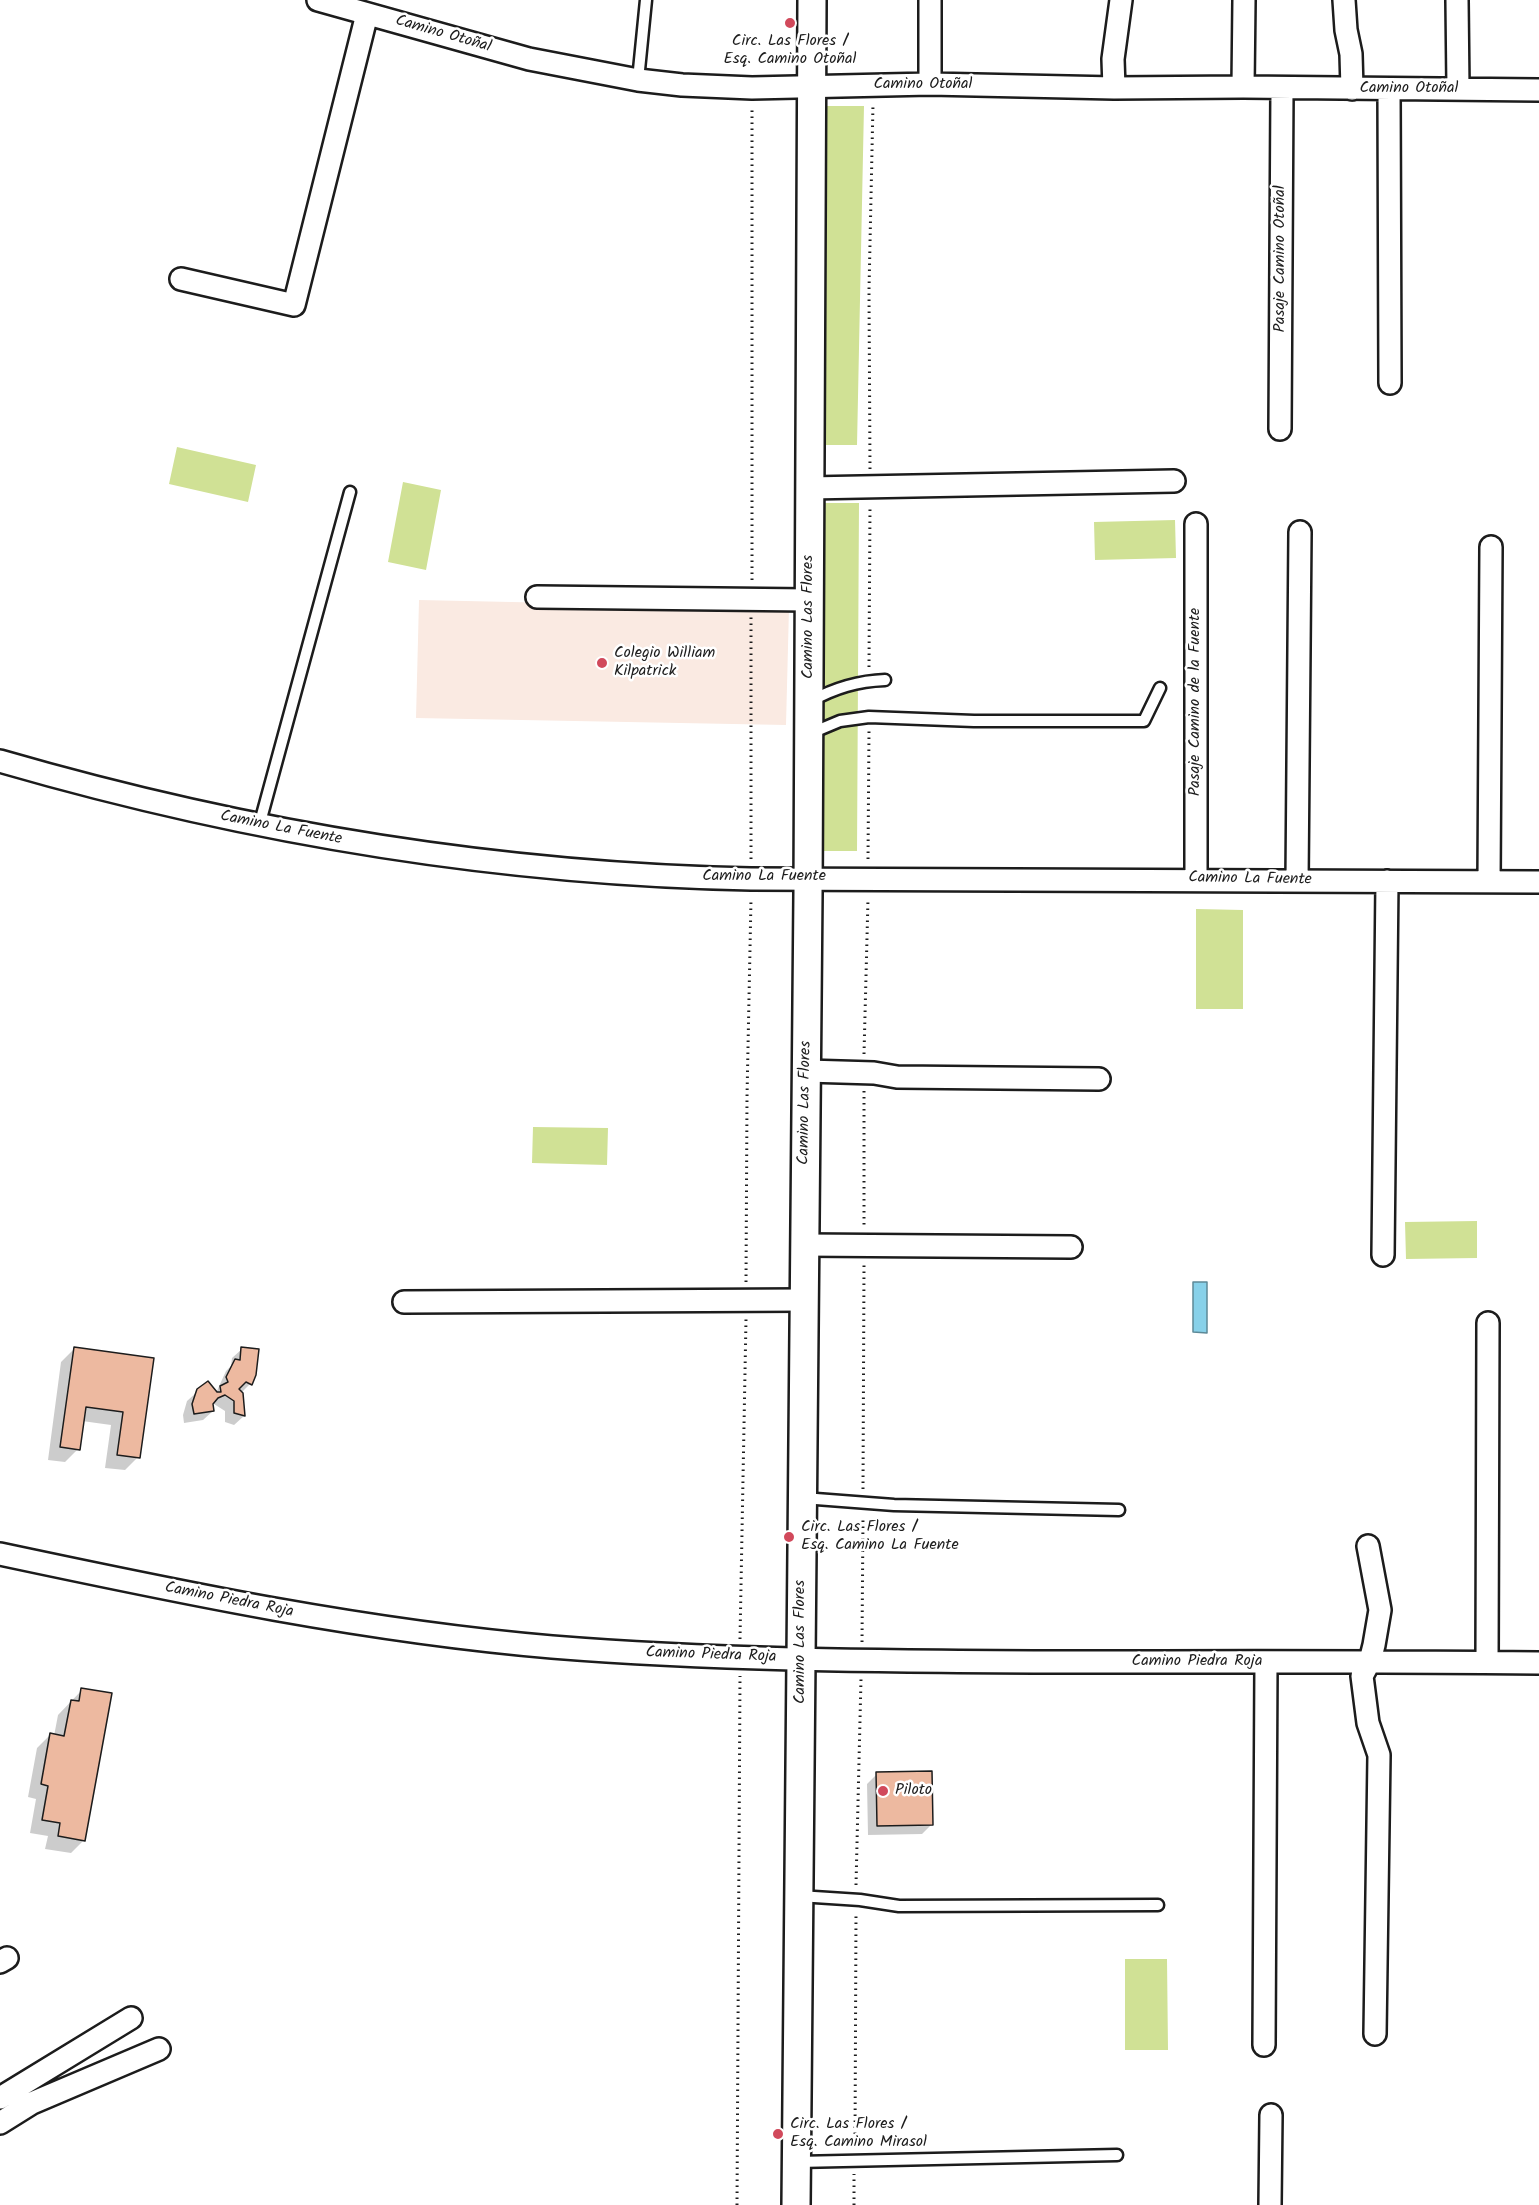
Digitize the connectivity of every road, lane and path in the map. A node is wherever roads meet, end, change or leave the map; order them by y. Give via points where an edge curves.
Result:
1 (318, 0) edge
2 (646, 0) edge
3 (812, 0) edge
4 (930, 0) edge
5 (1121, 0) edge
6 (1244, 0) edge
7 (1344, 0) edge
8 (1457, 0) edge
9 (367, 14) junction
10 (638, 80) junction
11 (930, 84) junction
12 (812, 85) junction
13 (1243, 87) junction
14 (752, 88) junction
15 (1114, 88) junction
16 (1458, 88) junction
17 (1282, 89) junction
18 (1352, 89) junction
19 (1389, 89) junction
20 (1539, 90) edge
21 (181, 279) dead end
22 (1390, 383) dead end
23 (1280, 429) dead end
24 (1174, 481) dead end
25 (809, 488) junction
26 (350, 492) dead end
27 (1196, 524) dead end
28 (1300, 532) dead end
29 (1491, 547) dead end
30 (537, 597) dead end
31 (752, 599) junction
32 (808, 600) junction
33 (885, 680) dead end
34 (1160, 688) dead end
35 (808, 702) junction
36 (808, 735) junction
37 (0, 761) edge
38 (259, 826) junction
39 (808, 878) junction
40 (868, 878) junction
41 (751, 879) junction
42 (1196, 880) junction
43 (1297, 881) junction
44 (1387, 881) junction
45 (1488, 882) junction
46 (1539, 882) edge
47 (807, 1071) junction
48 (864, 1073) junction
49 (1099, 1079) dead end
50 (804, 1245) junction
51 (864, 1246) junction
52 (1071, 1247) dead end
53 (1383, 1255) dead end
54 (746, 1300) junction
55 (804, 1300) junction
56 (404, 1302) dead end
57 (1488, 1323) dead end
58 (803, 1498) junction
59 (863, 1502) junction
60 (1119, 1510) dead end
61 (1368, 1546) dead end
62 (0, 1554) edge
63 (740, 1658) junction
64 (801, 1660) junction
65 (861, 1661) junction
66 (1370, 1661) junction
67 (1266, 1662) junction
68 (1487, 1662) junction
69 (1539, 1663) edge
70 (799, 1896) junction
71 (856, 1900) junction
72 (1158, 1905) dead end
73 (131, 2018) dead end
74 (1376, 2034) dead end
75 (1264, 2045) dead end
76 (159, 2049) dead end
77 (0, 2098) edge
78 (1271, 2115) dead end
79 (0, 2124) edge
80 (1118, 2155) dead end
81 (855, 2160) junction
82 (796, 2162) junction
83 (737, 2205) edge
84 (796, 2205) edge
85 (854, 2205) edge
86 (1270, 2205) edge

1 - 9 street, Camino Otoñal
2 - 10 lane
3 - 12 street, Camino Las Flores
4 - 11 street
5 - 15 street via 1113,59
6 - 13 street
7 - 18 street
8 - 16 street
9 - 10 street, Camino Otoñal via 529,59
9 - 21 street via 294,305
10 - 14 street, Camino Otoñal
11 - 12 street, Camino Otoñal
11 - 15 street, Camino Otoñal
12 - 14 street, Camino Otoñal
12 - 25 street, Camino Las Flores
13 - 15 street, Camino Otoñal
13 - 17 street, Camino Otoñal
14 - 31 path
16 - 19 street, Camino Otoñal
16 - 20 street, Camino Otoñal
17 - 18 street, Camino Otoñal
17 - 23 street, Pasaje Camino Otoñal
18 - 19 street, Camino Otoñal
19 - 22 street
24 - 25 street
25 - 32 street, Camino Las Flores
26 - 38 lane
27 - 42 street, Pasaje Camino de la Fuente
28 - 43 street
29 - 45 street
30 - 31 street
31 - 32 street
31 - 41 path
32 - 35 street, Camino Las Flores
33 - 35 lane via 848,684
34 - 36 lane via 1144,721 869,717 840,721
35 - 36 street, Camino Las Flores
36 - 39 street, Camino Las Flores
37 - 38 street, Camino La Fuente
38 - 41 street, Camino La Fuente via 478,860 628,874
39 - 40 street, Camino La Fuente
39 - 41 street, Camino La Fuente
39 - 47 street, Camino Las Flores
40 - 42 street, Camino La Fuente
40 - 48 path
41 - 54 path
42 - 43 street, Camino La Fuente
43 - 44 street, Camino La Fuente
44 - 45 street, Camino La Fuente
44 - 53 street
45 - 46 street, Camino La Fuente
47 - 48 street
47 - 50 street, Camino Las Flores
48 - 49 street via 897,1077
48 - 51 path
50 - 51 street
50 - 55 street, Camino Las Flores
51 - 52 street
51 - 59 path
54 - 55 street
54 - 56 street
54 - 63 path
55 - 58 street, Camino Las Flores
57 - 68 street
58 - 59 lane
58 - 64 street, Camino Las Flores
59 - 60 lane
59 - 65 path
61 - 66 street via 1380,1610
62 - 63 street, Camino Piedra Roja via 264,1609 368,1625 548,1646
63 - 64 street, Camino Piedra Roja
63 - 83 path
64 - 65 street, Camino Piedra Roja
64 - 70 street, Camino Las Flores
65 - 67 street, Camino Piedra Roja
65 - 71 path
66 - 67 street, Camino Piedra Roja
66 - 68 street, Camino Piedra Roja
66 - 74 street via 1362,1676 1368,1723 1379,1755
67 - 75 street
68 - 69 street, Camino Piedra Roja
70 - 71 lane
70 - 82 street, Camino Las Flores
71 - 72 lane via 899,1906
71 - 81 path
73 - 77 street
76 - 79 street via 32,2103
78 - 86 street
80 - 81 lane
81 - 82 lane
81 - 85 path
82 - 84 street, Camino Las Flores

